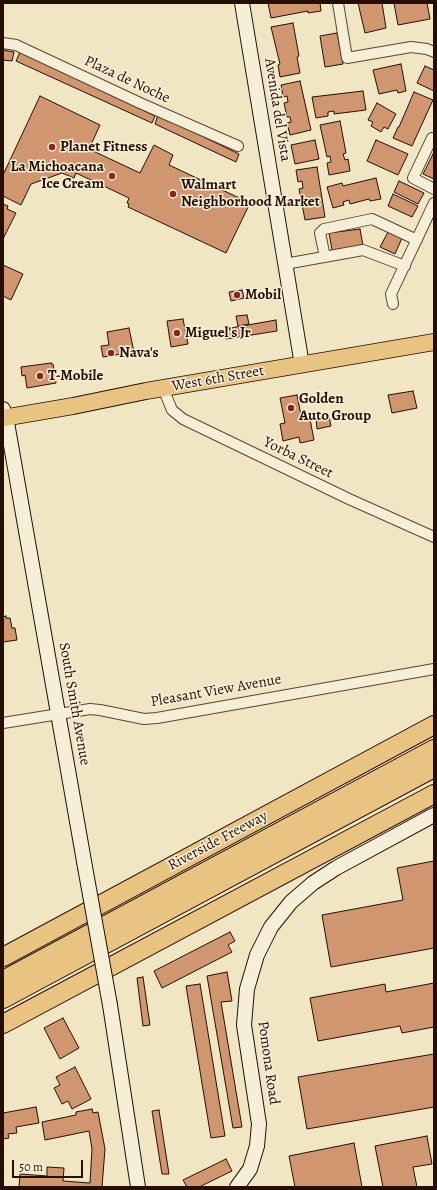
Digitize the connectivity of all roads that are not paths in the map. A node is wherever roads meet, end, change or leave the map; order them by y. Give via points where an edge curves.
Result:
1 (242, 3) edge
2 (338, 3) edge
3 (3, 43) edge
4 (434, 52) edge
5 (434, 139) edge
6 (238, 146) dead end
7 (434, 188) edge
8 (434, 203) edge
9 (417, 240) junction
10 (325, 257) junction
11 (285, 264) junction
12 (405, 266) junction
13 (393, 304) dead end
14 (434, 342) edge
15 (302, 365) junction
16 (163, 388) junction
17 (4, 415) edge
18 (434, 537) edge
19 (434, 669) edge
20 (59, 714) junction
21 (3, 723) edge
22 (434, 725) edge
23 (434, 749) edge
24 (434, 768) edge
25 (434, 794) edge
26 (434, 816) edge
27 (3, 957) edge
28 (3, 980) edge
29 (3, 999) edge
30 (3, 1024) edge
31 (138, 1187) edge
32 (237, 1187) edge

1 - 11 main road, Avenida del Vista
2 - 4 street via 347,58 411,47
3 - 6 street, Plaza de Noche via 16,45
5 - 7 street via 432,138 412,178
8 - 9 street
9 - 10 street via 372,219 324,228 320,233
9 - 12 street
10 - 11 street
10 - 12 street via 363,250
11 - 15 main road, Avenida del Vista
12 - 13 street via 391,294
14 - 15 main road, West 6th Street
15 - 16 main road, West 6th Street
16 - 17 main road, West 6th Street via 73,406
16 - 18 street, Yorba Street via 172,410 183,419
17 - 20 main road, South Smith Avenue
19 - 20 street, Pleasant View Avenue via 157,718 144,719 95,709
20 - 21 street, Pleasant View Avenue
20 - 31 main road, South Smith Avenue, bridge via 110,1005
22 - 27 highway, Riverside Freeway
23 - 28 highway
24 - 29 highway
25 - 30 highway
26 - 32 main road, Pomona Road via 313,883 291,902 272,927 257,955 247,989 244,1025 259,1124 257,1146 250,1169

